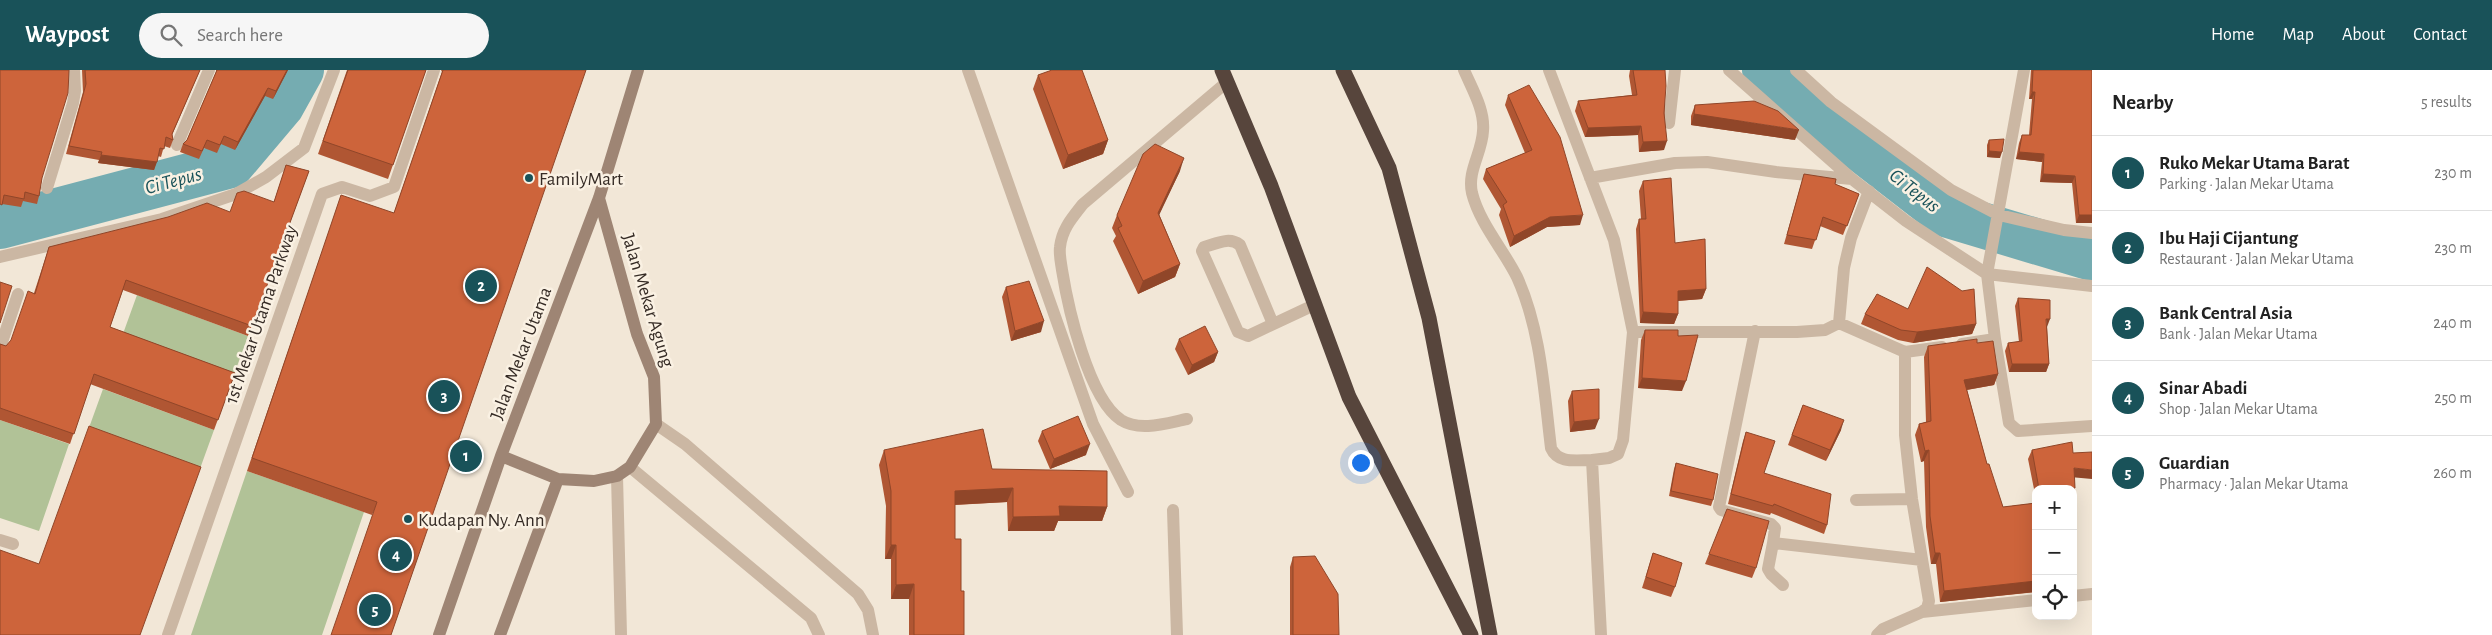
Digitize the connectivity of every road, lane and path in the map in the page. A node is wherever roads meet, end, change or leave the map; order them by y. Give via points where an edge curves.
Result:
1 (74, 70) edge
2 (209, 70) edge
3 (334, 70) edge
4 (434, 70) edge
5 (638, 70) edge
6 (968, 70) edge
7 (1343, 70) edge
8 (1464, 70) edge
9 (1549, 70) edge
10 (1675, 70) edge
11 (1729, 70) edge
12 (1796, 70) edge
13 (2024, 70) edge
14 (1225, 76) edge
15 (1669, 124) dead end
16 (177, 145) dead end
17 (1590, 178) junction
18 (1852, 179) junction
19 (47, 188) dead end
20 (1869, 191) junction
21 (599, 198) junction
22 (1999, 215) junction
23 (2092, 233) edge
24 (0, 257) edge
25 (1988, 270) junction
26 (2092, 286) edge
27 (18, 294) dead end
28 (1314, 304) junction
29 (1067, 306) junction
30 (1052, 312) junction
31 (1839, 323) junction
32 (1273, 324) junction
33 (1755, 331) junction
34 (1633, 332) junction
35 (1995, 339) junction
36 (0, 348) edge
37 (1904, 352) junction
38 (1188, 419) dead end
39 (656, 424) junction
40 (2092, 426) edge
41 (501, 456) junction
42 (1592, 460) junction
43 (630, 467) junction
44 (617, 476) junction
45 (558, 479) junction
46 (1128, 492) dead end
47 (1912, 499) junction
48 (1856, 500) dead end
49 (1174, 510) dead end
50 (0, 540) edge
51 (1774, 543) junction
52 (13, 544) dead end
53 (1922, 560) junction
54 (1783, 585) dead end
55 (2092, 594) edge
56 (2077, 596) edge
57 (2032, 600) edge
58 (1922, 612) junction
59 (168, 635) edge
60 (439, 635) edge
61 (500, 635) edge
62 (621, 635) edge
63 (819, 635) edge
64 (873, 635) edge
65 (1177, 635) edge
66 (1471, 635) edge
67 (1490, 635) edge
68 (1602, 635) edge
69 (1877, 635) edge

1 - 19 street via 73,103
2 - 16 street
3 - 24 street via 304,148 266,177 244,189 162,219
4 - 59 street, 1st Mekar Utama Parkway via 394,187 370,196 342,187 322,194
5 - 21 street, Jalan Mekar Utama
6 - 30 street
7 - 67 highway via 1389,168 1428,318
8 - 42 street via 1481,112 1484,129 1470,184 1474,201 1517,277 1527,305 1541,361 1554,456
9 - 17 street
10 - 15 street
11 - 18 street
12 - 22 street via 1884,143 1950,190
13 - 22 street
14 - 28 highway via 1271,186
14 - 29 street via 1083,204 1065,226 1059,248
17 - 18 street via 1676,162 1707,162
17 - 34 street via 1614,240
18 - 20 street
20 - 25 street via 1906,221
20 - 31 street via 1851,238 1844,268
21 - 39 street, Jalan Mekar Agung via 636,334 654,377
21 - 41 street, Jalan Mekar Utama
22 - 23 street
22 - 25 street
25 - 26 street
25 - 35 street
27 - 36 street
28 - 32 street
28 - 66 highway via 1349,397
29 - 30 street
29 - 38 street via 1086,364 1102,398 1115,415 1122,421 1145,427
30 - 46 street via 1093,424
31 - 33 street via 1825,330
31 - 37 street
32 - 32 street via 1240,245 1228,240 1204,247 1202,251 1238,332 1248,336
33 - 34 street
33 - 51 street via 1719,507 1771,524 1775,528
34 - 42 street via 1623,440 1618,454
35 - 37 street
35 - 40 street via 2009,423 2018,431
37 - 47 street via 1905,435
39 - 43 street
39 - 64 street via 685,444 858,594 868,610
41 - 45 street
41 - 60 street, Jalan Mekar Utama
42 - 68 street
43 - 44 street
43 - 63 street via 811,618
44 - 45 street via 594,480
44 - 62 street
45 - 61 street
47 - 48 street
47 - 53 street
49 - 65 street
50 - 52 street
51 - 53 street
51 - 54 street via 1768,569
53 - 58 street via 1929,601
55 - 56 street
57 - 58 street
58 - 69 street via 1883,629

